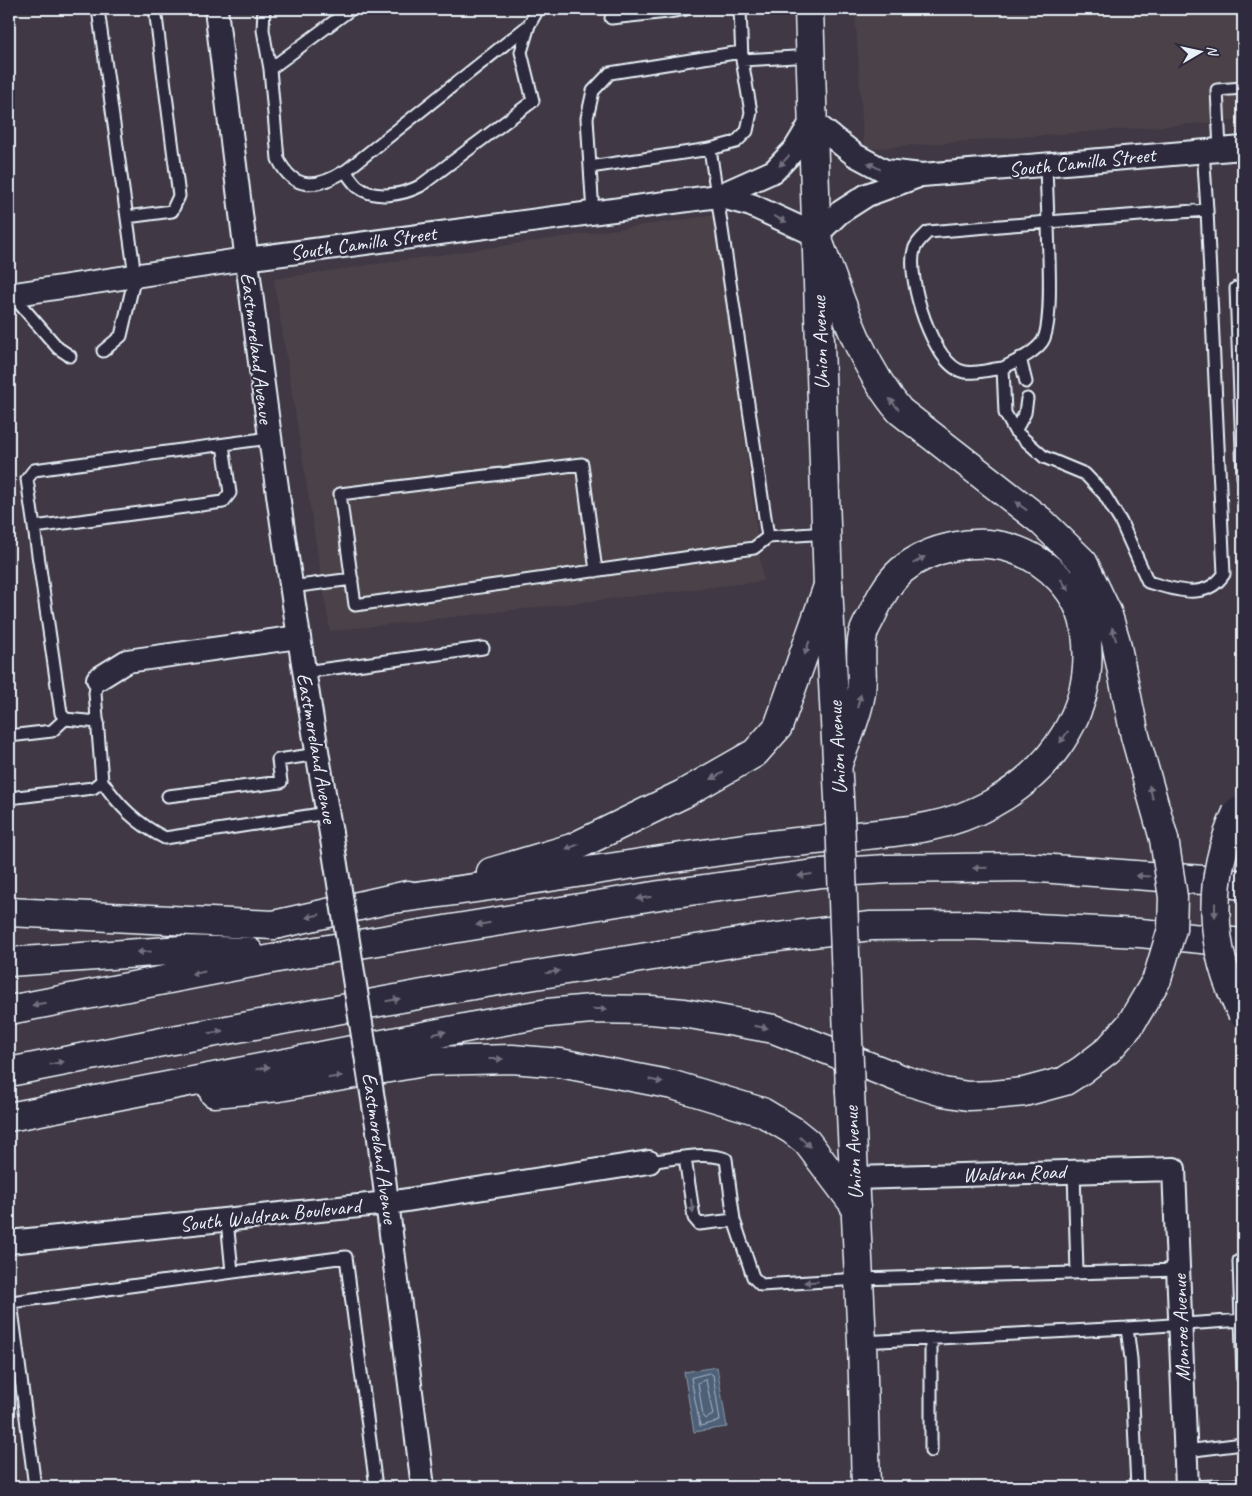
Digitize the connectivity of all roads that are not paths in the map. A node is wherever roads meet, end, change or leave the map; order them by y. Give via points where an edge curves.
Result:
1 (98, 9) edge
2 (154, 9) edge
3 (216, 9) edge
4 (264, 9) edge
5 (351, 9) edge
6 (538, 9) edge
7 (686, 9) edge
8 (740, 9) edge
9 (809, 9) edge
10 (668, 10) edge
11 (611, 18) dead end
12 (529, 26) junction
13 (741, 56) junction
14 (812, 56) junction
15 (270, 69) junction
16 (1243, 88) edge
17 (812, 121) junction
18 (1243, 148) edge
19 (1212, 149) junction
20 (710, 150) junction
21 (1046, 166) junction
22 (590, 167) junction
23 (343, 172) junction
24 (922, 175) junction
25 (718, 196) junction
26 (1207, 210) junction
27 (593, 212) junction
28 (128, 217) junction
29 (1048, 222) junction
30 (816, 235) junction
31 (246, 259) junction
32 (135, 276) junction
33 (1243, 288) edge
34 (10, 295) edge
35 (103, 351) dead end
36 (70, 356) dead end
37 (1020, 358) junction
38 (1003, 368) junction
39 (1026, 382) dead end
40 (1027, 400) dead end
41 (1015, 431) junction
42 (269, 438) junction
43 (223, 445) junction
44 (1243, 477) edge
45 (34, 527) junction
46 (827, 533) junction
47 (768, 537) junction
48 (596, 571) junction
49 (352, 579) junction
50 (828, 586) junction
51 (291, 588) junction
52 (298, 637) junction
53 (483, 648) dead end
54 (304, 672) junction
55 (98, 679) joint
56 (65, 719) junction
57 (98, 722) junction
58 (9, 736) edge
59 (318, 754) junction
60 (838, 764) junction
61 (102, 781) junction
62 (168, 796) dead end
63 (9, 798) edge
64 (1240, 807) edge
65 (329, 823) junction
66 (1243, 885) edge
67 (392, 899) junction
68 (9, 912) edge
69 (1243, 942) edge
70 (298, 954) junction
71 (9, 962) edge
72 (9, 1010) edge
73 (1243, 1014) edge
74 (9, 1072) edge
75 (60, 1107) junction
76 (9, 1117) edge
77 (685, 1158) junction
78 (649, 1162) joint
79 (1174, 1169) joint
80 (1074, 1172) junction
81 (854, 1178) junction
82 (388, 1203) junction
83 (856, 1207) junction
84 (227, 1220) junction
85 (734, 1220) junction
86 (9, 1242) edge
87 (1243, 1260) edge
88 (1179, 1270) junction
89 (232, 1272) junction
90 (1076, 1272) junction
91 (860, 1279) junction
92 (1242, 1320) edge
93 (1181, 1323) junction
94 (1127, 1328) junction
95 (931, 1339) junction
96 (862, 1342) junction
97 (1243, 1378) edge
98 (1243, 1444) edge
99 (931, 1450) dead end
100 (1186, 1452) junction
101 (1243, 1486) edge
102 (34, 1487) edge
103 (376, 1487) edge
104 (423, 1487) edge
105 (866, 1487) edge
106 (1137, 1487) edge
107 (1186, 1487) edge

1 - 28 lane
2 - 28 lane via 179,196 172,211
3 - 31 street, Eastmoreland Avenue
4 - 15 lane via 263,30
5 - 15 lane
6 - 12 lane
7 - 10 lane
8 - 13 lane
9 - 14 main road, Union Avenue
10 - 11 lane
12 - 23 lane
12 - 23 lane via 521,52 532,101 409,192 374,195 358,187
13 - 14 lane
13 - 20 lane via 751,112 747,131 736,142
13 - 22 lane via 610,73 593,91 586,118
14 - 17 main road, Union Avenue
15 - 23 lane via 278,159 284,171 304,184 326,182
16 - 19 lane via 1217,90
24 -> 17 street, South Camilla Street via 885,171 854,155
17 -> 25 street, South Camilla Street via 795,149 774,171
17 - 30 main road, Union Avenue
18 - 19 street, South Camilla Street
19 - 21 street, South Camilla Street
19 - 26 lane
20 - 22 lane
20 - 25 lane
21 - 24 street, South Camilla Street
21 - 29 lane
22 - 27 lane
24 - 30 street, South Camilla Street via 867,195 839,213
25 - 27 street, South Camilla Street
25 -> 30 street, South Camilla Street via 751,205
25 - 47 lane
26 - 29 lane
26 - 41 lane via 1224,574 1217,585 1206,590 1189,591 1148,582 1104,494 1085,474 1044,457
27 - 31 street, South Camilla Street
28 - 32 lane
29 - 37 lane via 1049,317 1043,341
29 - 38 lane via 928,232 913,251 916,289 927,328 945,361 964,372
30 - 46 main road, Union Avenue
75 -> 30 main road, bridge via 475,1026 591,1009 684,1013 774,1029 943,1092 968,1096 1024,1092 1065,1081 1108,1050 1130,1025 1157,979 1172,930 1173,905 1164,839 1135,736 1107,612 1083,562 1041,521 900,411 884,392 861,347
31 - 32 street, South Camilla Street
31 - 42 street, Eastmoreland Avenue
32 - 34 street, South Camilla Street
32 - 35 lane via 121,336
33 - 44 lane via 1236,288
34 - 36 lane via 58,348
37 - 38 lane
37 - 39 lane
38 - 41 lane via 1005,413
40 - 41 lane
42 - 43 lane
42 - 51 street, Eastmoreland Avenue
43 - 45 lane via 34,470 27,479
43 - 45 lane via 230,493 223,502
45 - 56 lane via 60,712
46 - 47 lane
46 - 50 main road, Union Avenue
47 - 48 lane via 754,548
48 - 49 lane via 355,605
48 - 49 lane via 582,464 340,494
49 - 51 lane
50 - 60 main road, Union Avenue
50 -> 67 main road via 778,727 754,753 683,794 572,848
51 - 52 street, Eastmoreland Avenue
52 - 54 street, Eastmoreland Avenue
52 - 55 street via 127,661
53 - 54 lane
54 - 59 street, Eastmoreland Avenue
55 - 57 lane via 95,693
56 - 57 lane
56 - 58 lane via 52,731
57 - 61 lane
59 - 62 lane via 278,760 282,782
59 - 65 street, Eastmoreland Avenue
60 -> 67 main road via 861,697 863,635 886,588 902,570 939,550 959,546 1001,546 1038,559 1062,579 1085,621 1089,669 1078,712 1053,752 1036,771 1014,791 970,814 927,829 742,848 495,887
60 - 81 main road, Union Avenue, bridge
61 - 63 lane via 92,788
61 - 65 lane via 118,804 165,838
64 -> 73 main road, bridge via 1227,833 1220,860 1216,879 1215,924 1224,973
65 - 82 street, Eastmoreland Avenue, bridge
66 -> 70 main road via 1026,867 822,873 660,895
67 -> 68 main road via 274,925
74 -> 69 main road via 461,987 752,940 871,926 1010,927
70 -> 71 main road via 183,950
70 -> 72 main road
75 - 76 main road
75 -> 83 main road via 279,1087 430,1062 512,1058 560,1062 663,1083 762,1112 807,1142
77 - 78 lane
77 - 85 lane via 712,1154 726,1160
77 -> 85 lane via 694,1218 698,1224
78 - 82 street, South Waldran Boulevard
79 - 80 street, Waldran Road
79 - 88 street, Monroe Avenue
80 - 81 street, Waldran Road
80 - 90 lane
81 - 83 main road, Union Avenue
82 - 84 street, South Waldran Boulevard
82 - 104 street, Eastmoreland Avenue
83 - 91 main road, Union Avenue
84 - 86 street, South Waldran Boulevard
84 - 89 lane
91 -> 85 lane via 762,1285 753,1277
87 - 92 lane via 1239,1261
88 - 90 lane
88 - 93 street, Monroe Avenue
89 - 102 lane via 11,1302
89 - 103 lane via 346,1257
90 - 91 lane
91 - 96 main road, Union Avenue
92 - 93 lane
92 - 97 lane
93 - 94 lane
93 - 100 street, Monroe Avenue
94 - 95 lane
94 - 106 lane
95 - 96 lane
95 - 99 lane
96 - 105 main road, Union Avenue
98 - 100 lane
100 - 107 street, Monroe Avenue
101 - 107 lane

